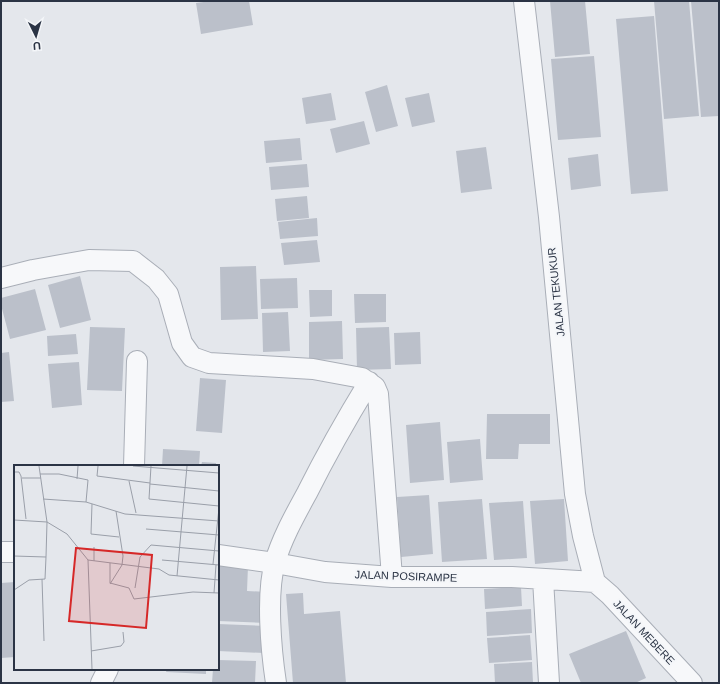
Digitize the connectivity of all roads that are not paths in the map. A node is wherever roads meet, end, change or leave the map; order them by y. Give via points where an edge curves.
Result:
1 (524, 1) edge
2 (1, 278) edge
3 (138, 361) dead end
4 (369, 382) junction
5 (134, 465) edge
6 (1, 552) edge
7 (14, 552) edge
8 (219, 555) edge
9 (275, 563) junction
10 (392, 577) junction
11 (542, 579) junction
12 (595, 582) junction
13 (108, 670) edge
14 (101, 683) edge
15 (276, 683) edge
16 (549, 683) edge
17 (692, 683) edge

1 - 12 street, JALAN TEKUKUR via 549,217 575,494
2 - 4 street via 89,260 133,261 156,279 168,294 182,343 192,356 209,363 313,369 362,378
3 - 5 street
4 - 9 street via 290,525
4 - 10 street via 378,394
6 - 7 street
8 - 9 street, JALAN POSIRAMPE
9 - 10 street, JALAN POSIRAMPE via 325,572
9 - 15 street via 271,590 271,649
10 - 11 street, JALAN POSIRAMPE
11 - 12 street, JALAN POSIRAMPE
11 - 16 street
12 - 17 street, JALAN MEBERE
13 - 14 street

